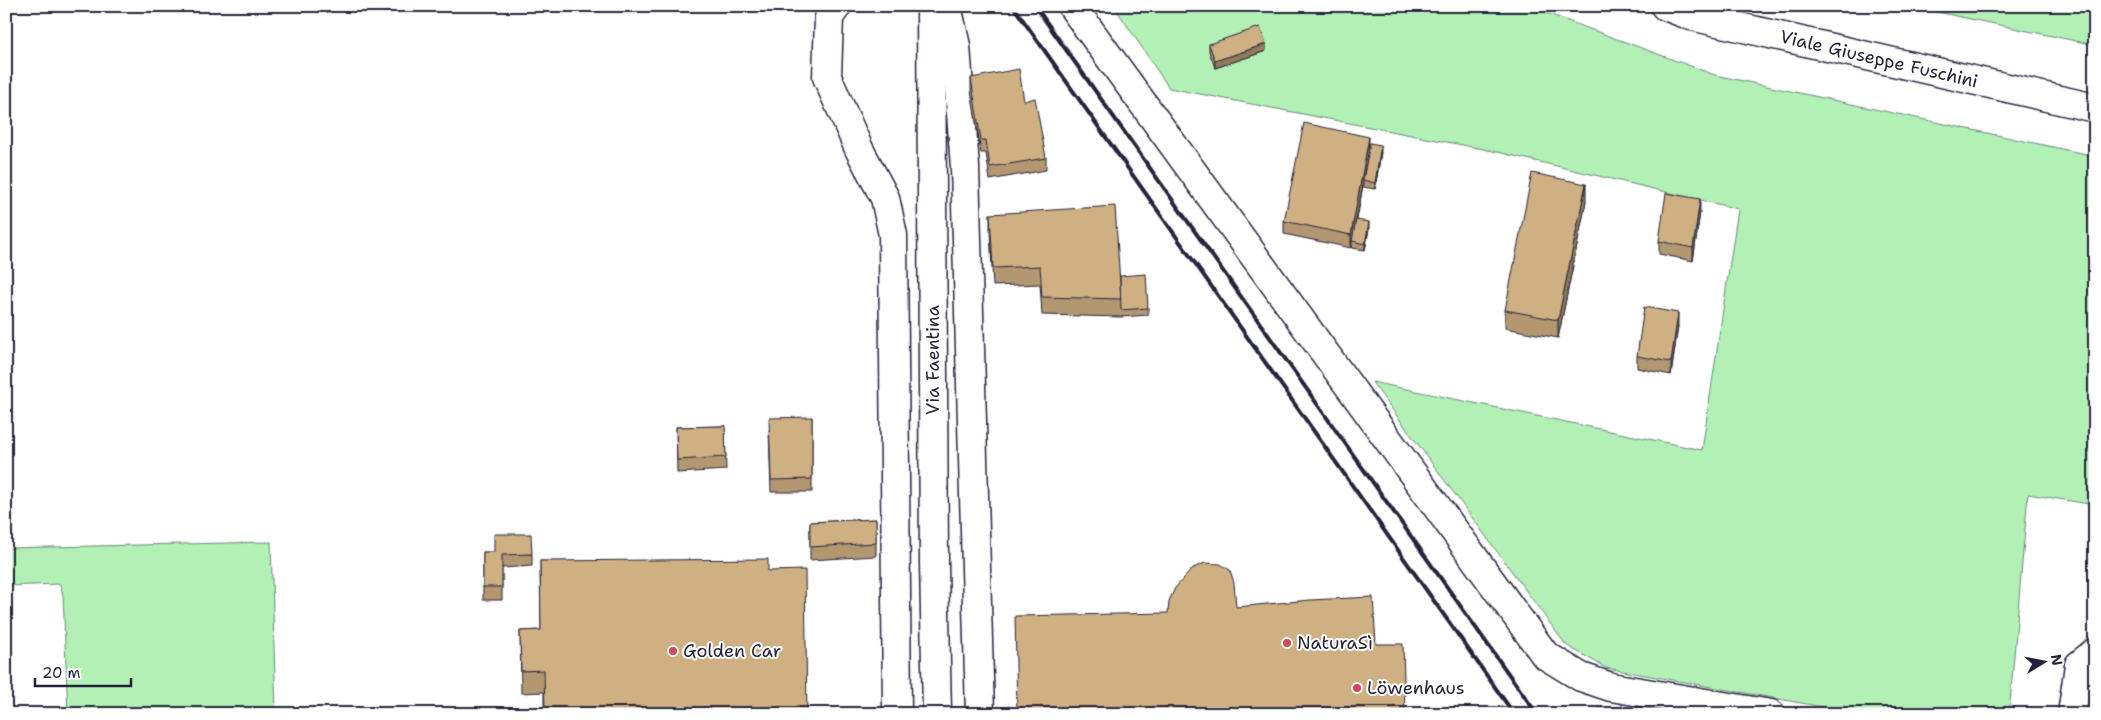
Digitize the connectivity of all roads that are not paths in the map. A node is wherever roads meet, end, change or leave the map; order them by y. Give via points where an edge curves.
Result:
1 (837, 6) edge
2 (931, 6) edge
3 (947, 6) edge
4 (1072, 6) edge
5 (1665, 6) edge
6 (2095, 108) edge
7 (2095, 652) edge
8 (897, 714) edge
9 (937, 714) edge
10 (980, 714) edge
11 (1771, 714) edge
12 (2072, 714) edge

1 - 8 main road via 830,17 827,77 885,198 893,235
2 - 9 main road, Via Faentina
3 - 10 main road via 956,46 965,168
4 - 11 main road via 1545,654 1581,677 1611,687
5 - 6 main road, Viale Giuseppe Fuschini via 1701,18
7 - 12 main road via 2079,665

